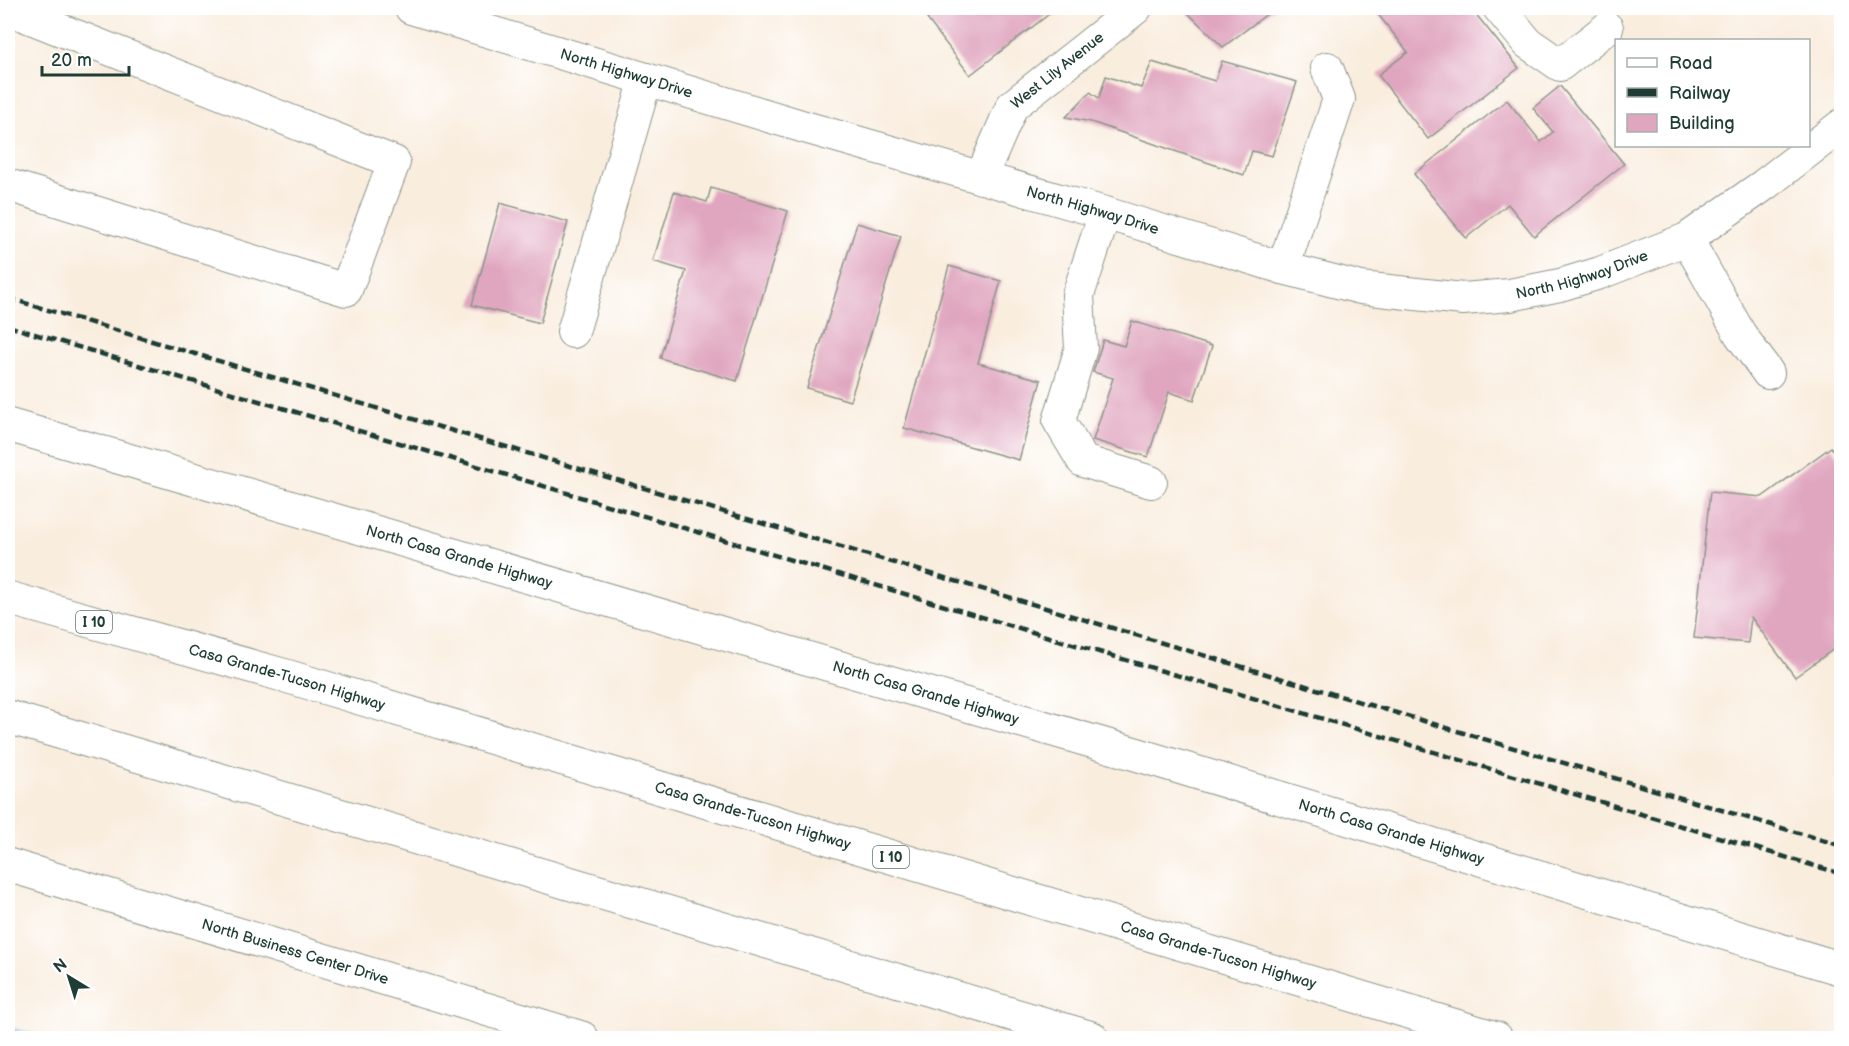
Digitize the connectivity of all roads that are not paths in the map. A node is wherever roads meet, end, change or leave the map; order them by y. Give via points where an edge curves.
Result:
1 (411, 8) edge
2 (1136, 8) edge
3 (1499, 8) edge
4 (8, 9) edge
5 (1607, 28) dead end
6 (1327, 68) dead end
7 (646, 79) junction
8 (1842, 125) edge
9 (981, 178) junction
10 (8, 185) edge
11 (1106, 213) junction
12 (1687, 239) junction
13 (1283, 268) junction
14 (573, 332) dead end
15 (1768, 373) dead end
16 (8, 425) edge
17 (1151, 482) dead end
18 (8, 579) edge
19 (8, 598) edge
20 (181, 646) junction
21 (8, 717) edge
22 (8, 865) edge
23 (1842, 969) edge
24 (582, 1038) edge
25 (1092, 1038) edge
26 (1496, 1038) edge

1 - 7 street, North Highway Drive
2 - 9 street, West Lily Avenue via 1012,106
3 - 5 street via 1528,43 1560,65
4 - 10 street via 394,162 346,291
6 - 13 street via 1339,99
7 - 9 street, North Highway Drive
7 - 14 street
8 - 12 street, North Highway Drive
9 - 11 street, North Highway Drive
11 - 13 street, North Highway Drive
11 - 17 street via 1078,295 1081,348 1059,421 1083,461
12 - 13 street, North Highway Drive via 1560,285 1463,299 1361,288
12 - 15 street via 1740,334
16 - 23 main road, North Casa Grande Highway via 1127,752
18 - 20 main road
19 - 20 main road, Casa Grande-Tucson Highway / I 10
20 - 26 main road, Casa Grande-Tucson Highway / I 10
21 - 25 main road
22 - 24 main road, North Business Center Drive

